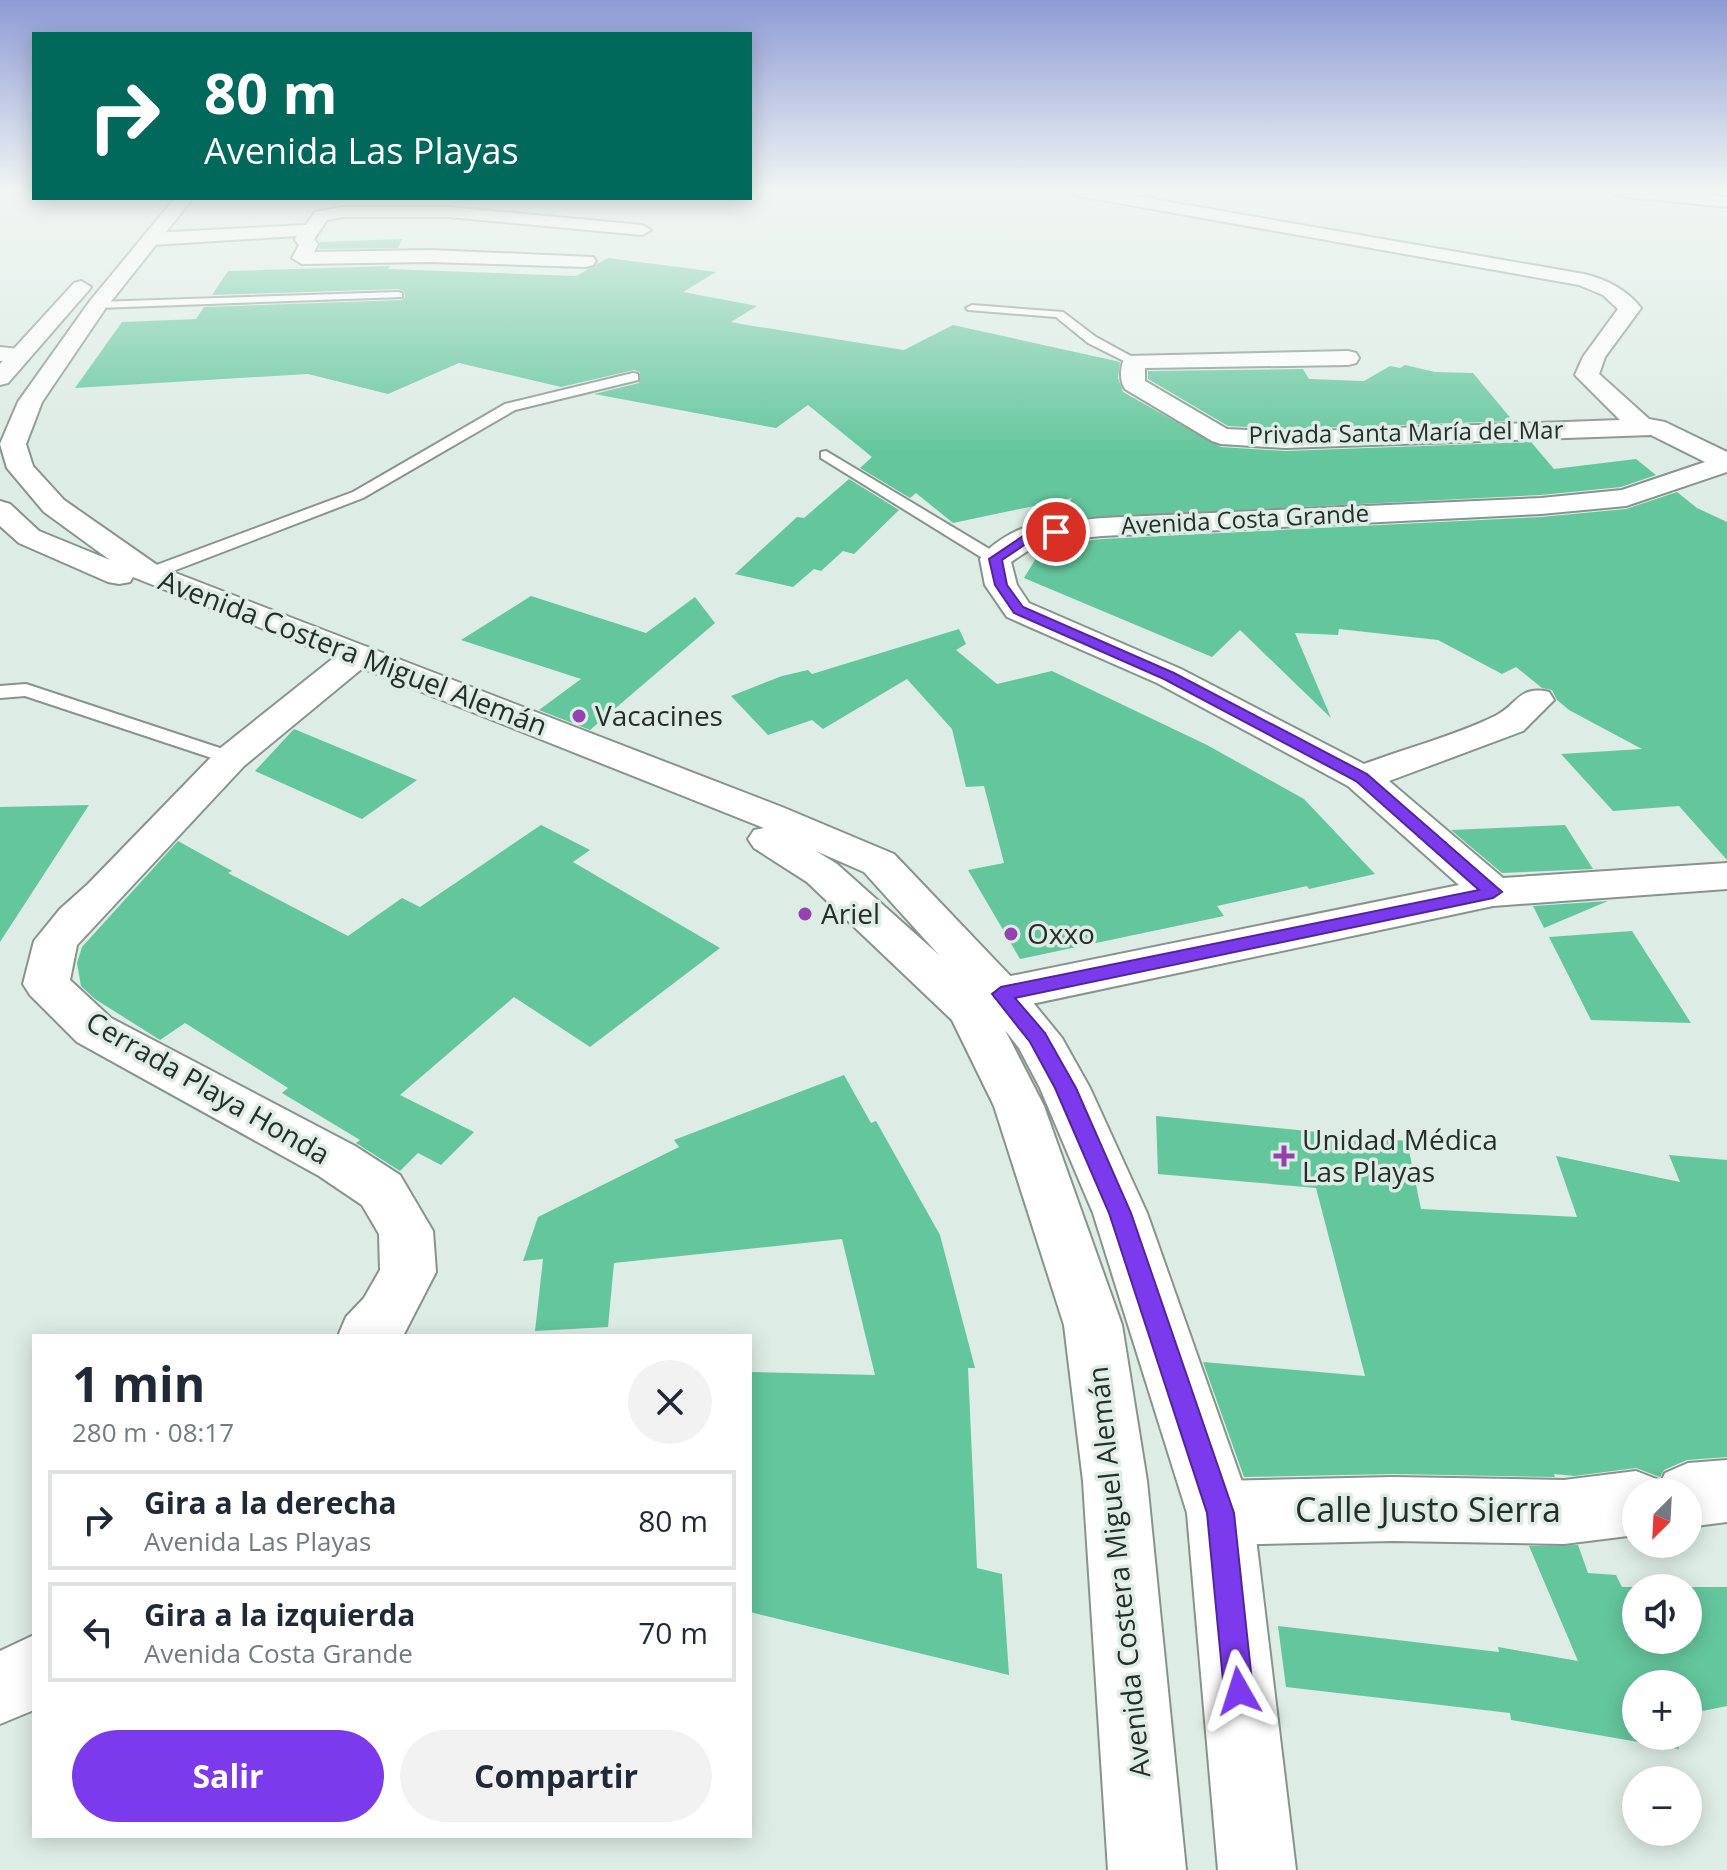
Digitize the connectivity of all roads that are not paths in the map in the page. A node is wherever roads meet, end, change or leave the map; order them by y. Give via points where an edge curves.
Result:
1 (102, 278) edge
2 (1574, 278) edge
3 (93, 290) junction
4 (398, 295) dead end
5 (972, 308) dead end
6 (10, 355) edge
7 (1348, 358) dead end
8 (1134, 361) junction
9 (633, 377) dead end
10 (0, 378) edge
11 (1642, 427) junction
12 (826, 455) dead end
13 (1727, 462) edge
14 (0, 510) edge
15 (995, 559) junction
16 (149, 574) junction
17 (349, 661) junction
18 (0, 692) edge
19 (1536, 700) dead end
20 (231, 758) junction
21 (1362, 778) junction
22 (1727, 876) edge
23 (1493, 892) junction
24 (986, 1002) junction
25 (369, 1334) edge
26 (1622, 1505) edge
27 (1220, 1513) junction
28 (32, 1671) edge
29 (0, 1688) edge
30 (1147, 1870) edge
31 (1257, 1870) edge

1 - 3 street, Avenida Costera Miguel Alemán
2 - 11 street via 1610,291 1630,308 1587,375
3 - 4 lane
3 - 6 street, Avenida Costera Miguel Alemán
3 - 16 street, Avenida Costera Miguel Alemán via 30,402 13,444 20,468 54,506
5 - 8 lane via 1059,314 1092,340
6 - 10 street, Avenida Costera Miguel Alemán
7 - 8 street
8 - 11 street, Privada Santa María del Mar via 1133,384 1221,436 1285,440
9 - 16 lane via 510,407 358,495
11 - 13 street via 1656,427
12 - 15 lane
13 - 15 street, Avenida Costa Grande via 1626,498 1102,527 1033,534
14 - 17 street, Avenida Costera Miguel Alemán via 29,537
15 - 21 street via 1001,585 1018,610 1169,676
16 - 17 street, Avenida Costera Miguel Alemán
17 - 20 street, Cerrada Playa Honda
17 - 24 street, Avenida Costera Miguel Alemán via 770,840 822,873
18 - 20 lane via 26,690
19 - 21 street via 1510,723
20 - 25 street, Cerrada Playa Honda via 56,941 46,984 94,1030 381,1190 406,1231 408,1272
21 - 23 street
22 - 23 street
23 - 24 street
24 - 27 street, Avenida Costera Miguel Alemán via 1038,1038 1065,1088 1120,1213
24 - 30 street, Avenida Costera Miguel Alemán via 1093,1325 1115,1481
26 - 27 street, Calle Justo Sierra via 1564,1512
27 - 31 street, Avenida Costera Miguel Alemán
28 - 29 street

